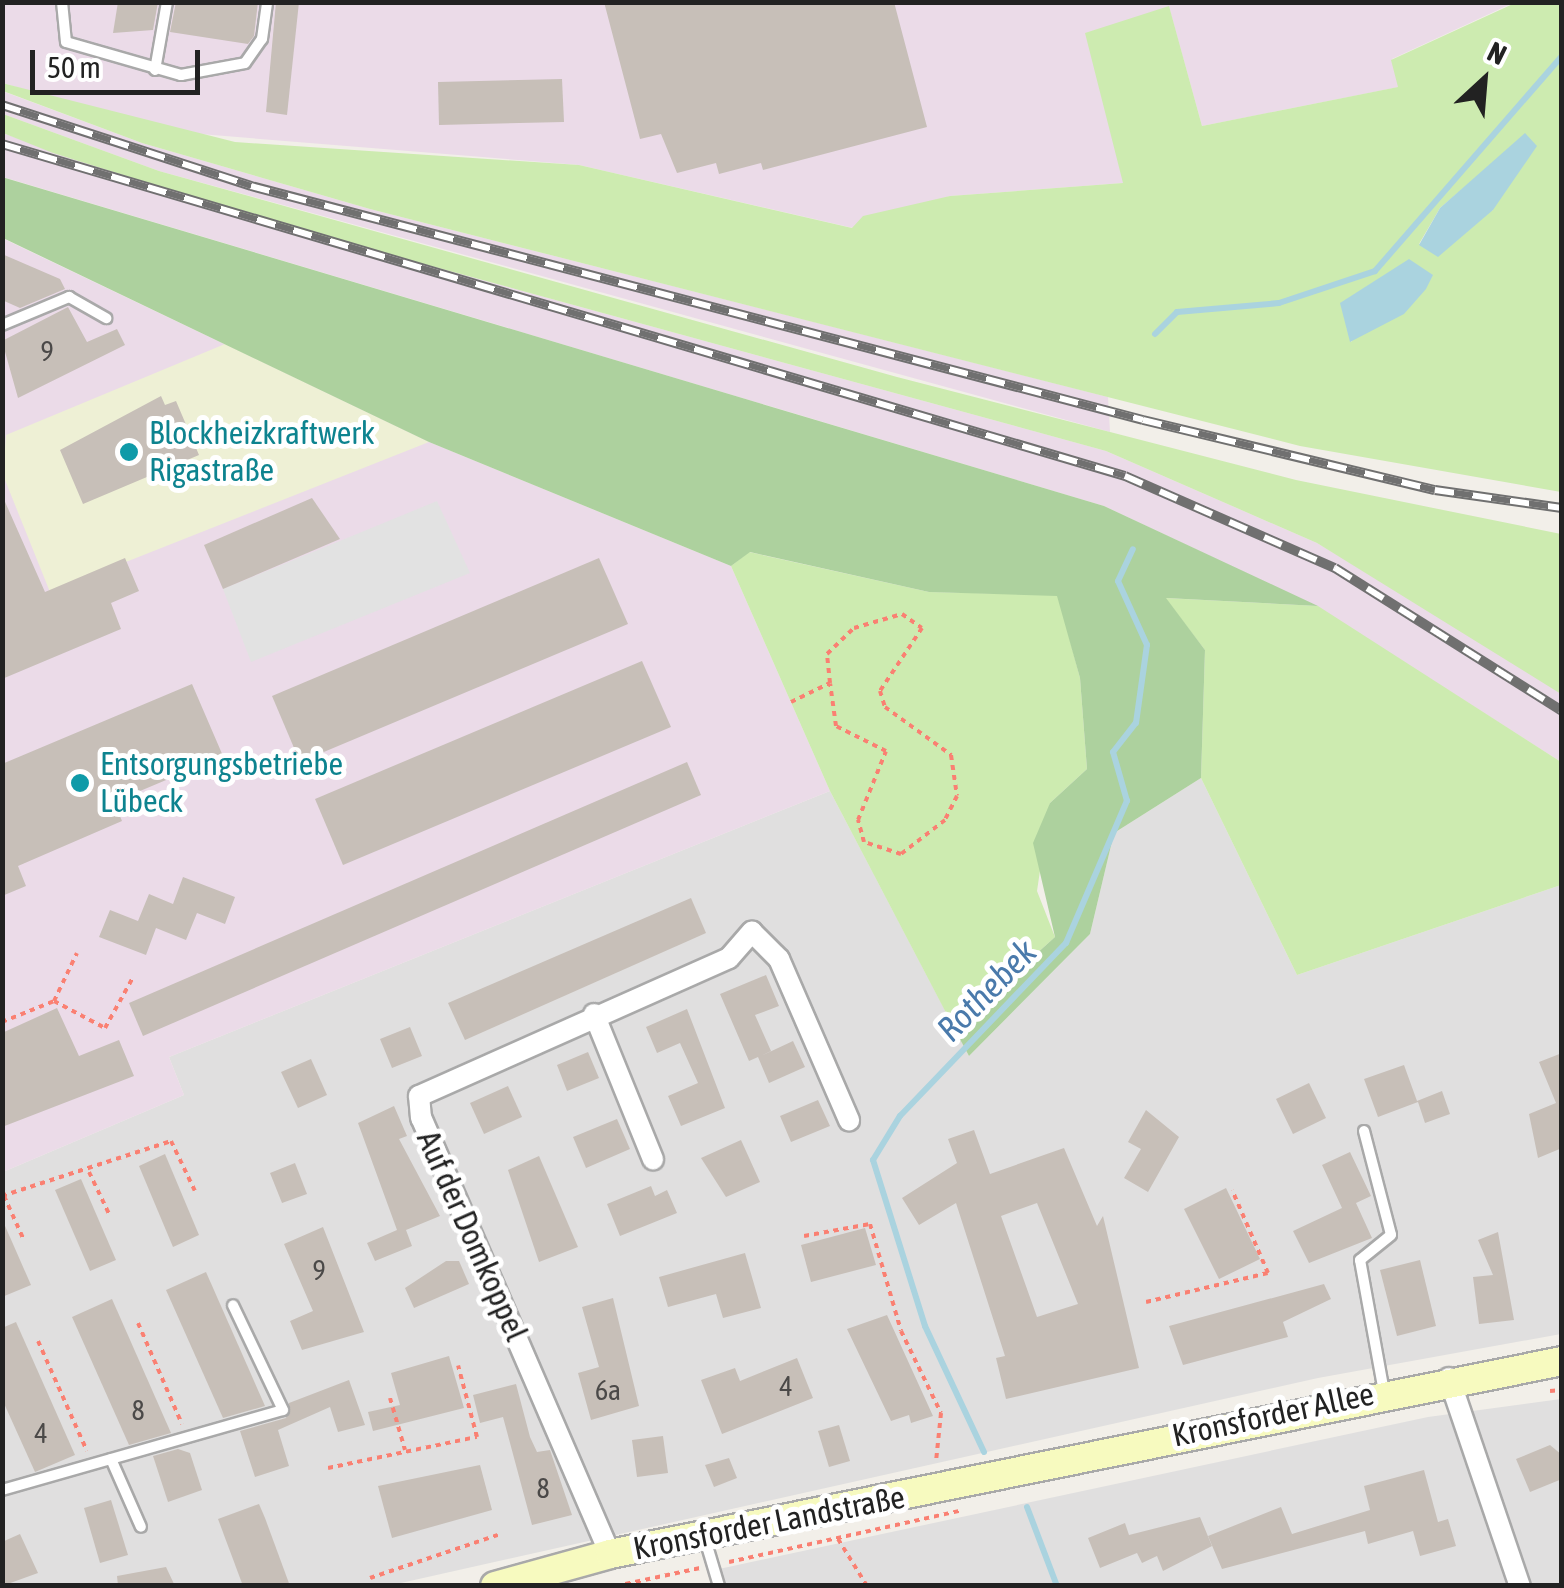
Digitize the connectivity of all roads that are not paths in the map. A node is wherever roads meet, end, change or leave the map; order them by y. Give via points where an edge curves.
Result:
1 (62, 2) edge
2 (167, 2) edge
3 (267, 2) edge
4 (155, 70) junction
5 (106, 318) dead end
6 (2, 325) edge
7 (594, 1014) junction
8 (849, 1120) dead end
9 (1364, 1131) dead end
10 (653, 1159) dead end
11 (233, 1305) dead end
12 (1562, 1361) edge
13 (1449, 1378) junction
14 (1384, 1392) junction
15 (111, 1458) junction
16 (986, 1479) joint
17 (2, 1490) edge
18 (142, 1528) dead end
19 (705, 1539) junction
20 (610, 1554) junction
21 (495, 1586) edge
22 (719, 1586) edge
23 (1520, 1586) edge

1 - 4 lane via 66,42
2 - 4 lane
3 - 4 lane via 262,39 245,63 204,75
5 - 6 lane via 69,297
7 - 8 street, Auf der Domkoppel via 729,958 752,932 780,958
7 - 10 street
7 - 20 street, Auf der Domkoppel via 419,1096 421,1118
9 - 14 lane via 1391,1235 1360,1260
11 - 15 lane via 283,1410
12 - 13 main road, Kronsforder Allee
13 - 14 main road, Kronsforder Allee
13 - 23 street
14 - 16 main road, Kronsforder Allee
15 - 17 lane
15 - 18 lane
16 - 19 main road, Kronsforder Landstraße
19 - 20 main road, Kronsforder Landstraße
19 - 22 lane
20 - 21 main road, Kronsforder Landstraße

